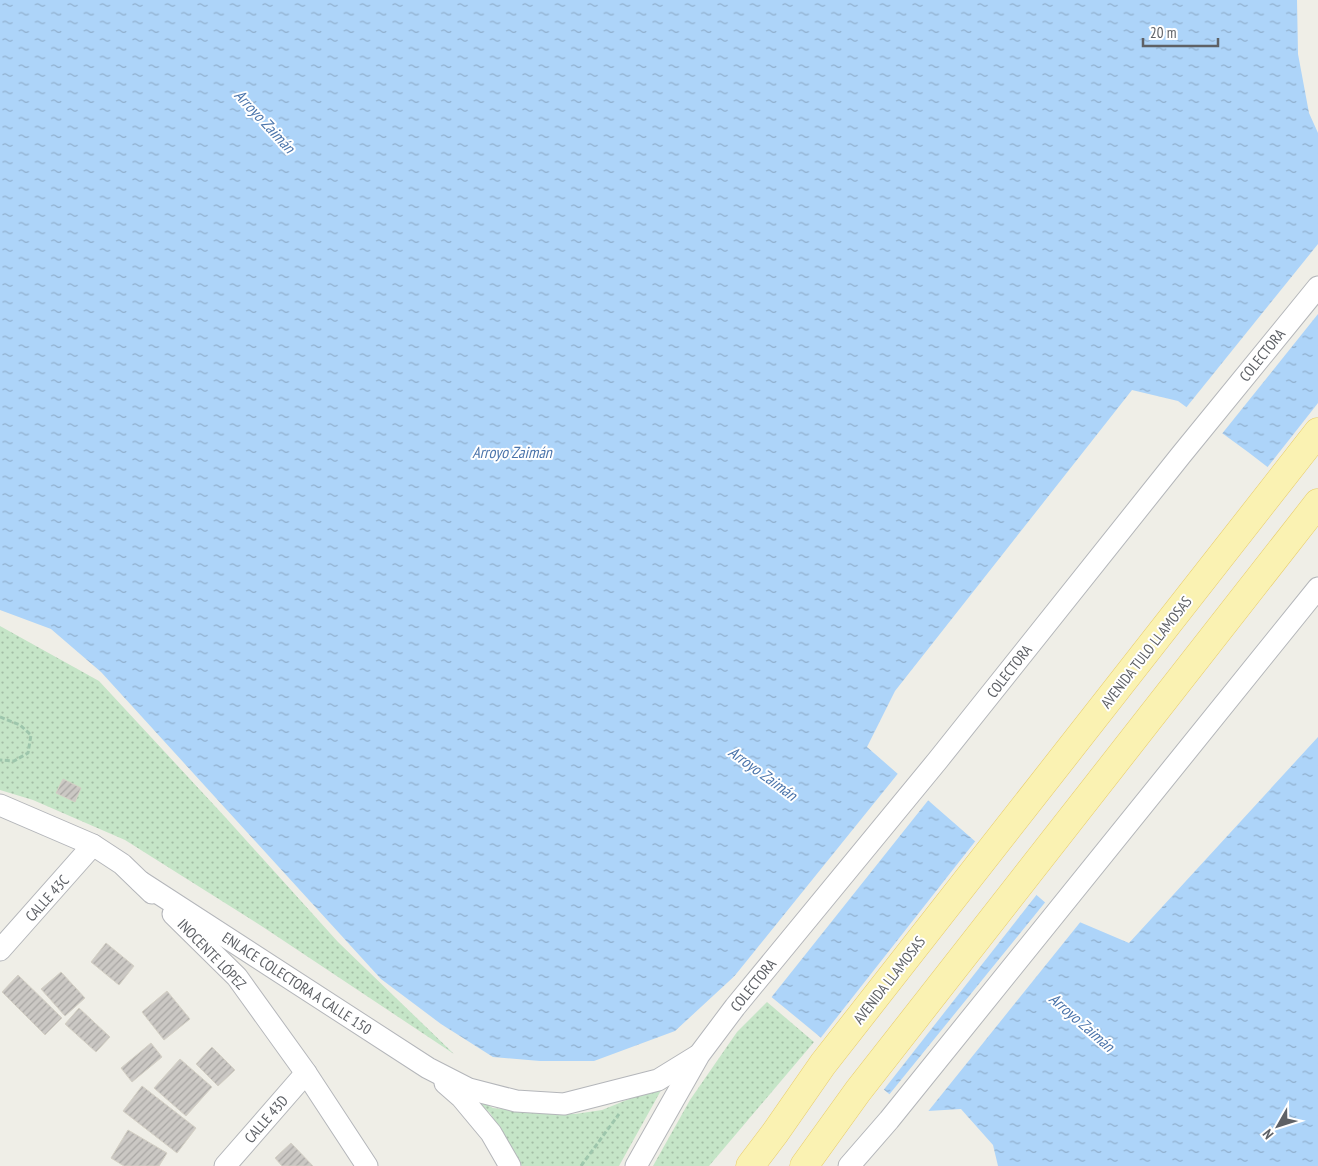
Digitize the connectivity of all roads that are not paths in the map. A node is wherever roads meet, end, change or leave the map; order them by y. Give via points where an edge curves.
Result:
1 (1318, 287) edge
2 (1318, 432) edge
3 (1318, 503) edge
4 (1318, 588) edge
5 (1033, 797) joint
6 (0, 805) edge
7 (93, 845) junction
8 (141, 882) junction
9 (0, 950) edge
10 (699, 1055) junction
11 (428, 1068) junction
12 (306, 1073) junction
13 (226, 1166) edge
14 (367, 1166) edge
15 (510, 1166) edge
16 (636, 1166) edge
17 (750, 1166) edge
18 (804, 1166) edge
19 (848, 1166) edge

1 - 10 street, COLECTORA
2 - 5 main road, AVENIDA TULO LLAMOSAS
3 - 18 main road via 858,1091
4 - 19 street via 889,1120
5 - 17 main road, AVENIDA LLAMOSAS via 823,1064
6 - 7 street, INOCENTE LÓPEZ
7 - 8 street, INOCENTE LÓPEZ via 122,864
7 - 9 street, CALLE 43C
8 - 11 street, ENLACE COLECTORA A CALLE 150
8 - 12 street, INOCENTE LÓPEZ via 237,977
10 - 11 street, COLECTORA via 658,1080 564,1104 516,1102 469,1089
10 - 16 street, COLECTORA
11 - 15 street via 461,1097 491,1132
12 - 13 street, CALLE 43D
12 - 14 street, INOCENTE LÓPEZ

